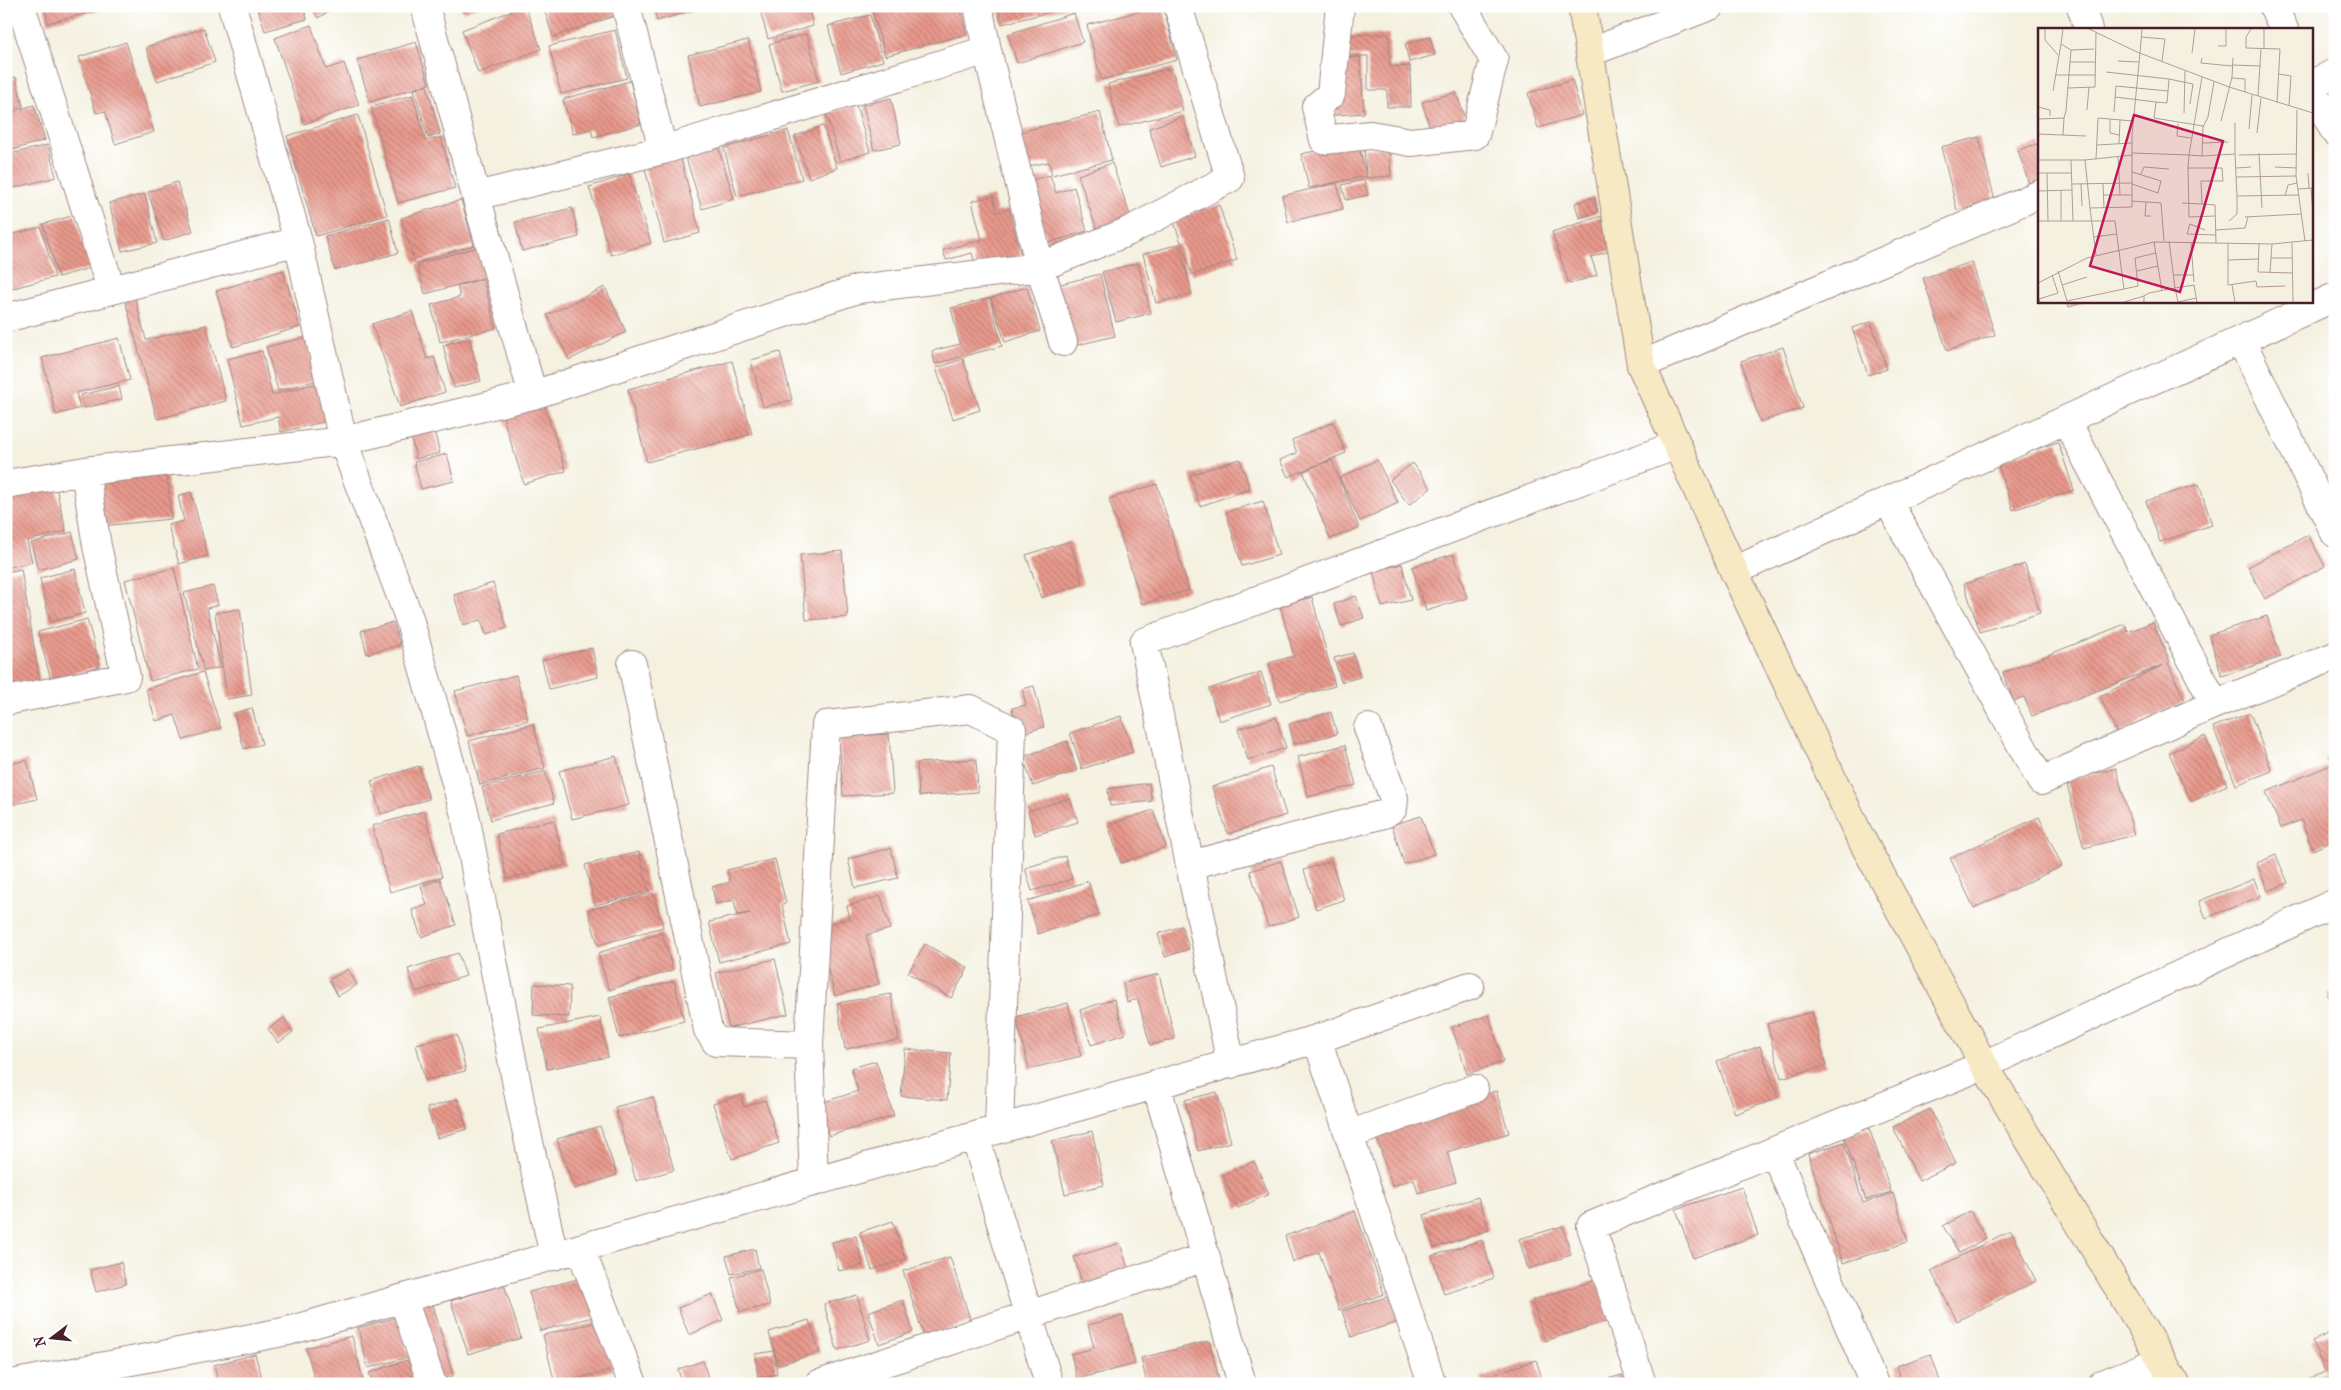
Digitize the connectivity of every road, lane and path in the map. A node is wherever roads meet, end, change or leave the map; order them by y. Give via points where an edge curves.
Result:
1 (21, 6) edge
2 (232, 6) edge
3 (425, 6) edge
4 (626, 6) edge
5 (978, 6) edge
6 (1178, 6) edge
7 (1340, 6) edge
8 (1462, 6) edge
9 (1582, 6) edge
10 (1710, 6) edge
11 (2081, 6) edge
12 (2273, 6) edge
13 (2088, 28) edge
14 (2284, 28) edge
15 (987, 50) junction
16 (1591, 52) junction
17 (2335, 73) edge
18 (2314, 83) edge
19 (2314, 93) edge
20 (2335, 132) edge
21 (663, 150) junction
22 (2038, 195) edge
23 (476, 196) junction
24 (298, 241) junction
25 (1040, 267) junction
26 (111, 289) junction
27 (2335, 297) edge
28 (6, 318) edge
29 (2241, 340) junction
30 (1063, 342) dead end
31 (1641, 365) junction
32 (533, 395) junction
33 (2066, 420) junction
34 (343, 441) junction
35 (1676, 445) junction
36 (85, 471) junction
37 (6, 484) edge
38 (1888, 501) junction
39 (2335, 533) edge
40 (1734, 571) junction
41 (2335, 656) edge
42 (632, 664) dead end
43 (6, 700) edge
44 (2215, 704) junction
45 (1368, 728) dead end
46 (1190, 865) junction
47 (2335, 903) edge
48 (1470, 986) dead end
49 (1317, 1039) junction
50 (809, 1045) junction
51 (1231, 1064) junction
52 (1984, 1065) junction
53 (1156, 1084) junction
54 (1474, 1089) dead end
55 (987, 1132) junction
56 (1349, 1135) junction
57 (1774, 1151) junction
58 (814, 1182) junction
59 (580, 1248) junction
60 (554, 1256) junction
61 (1206, 1257) junction
62 (403, 1299) junction
63 (1028, 1315) junction
64 (2161, 1360) junction
65 (86, 1377) edge
66 (11, 1384) edge
67 (432, 1384) edge
68 (633, 1384) edge
69 (819, 1384) edge
70 (1049, 1384) edge
71 (1242, 1384) edge
72 (1432, 1384) edge
73 (1642, 1384) edge
74 (1874, 1384) edge
75 (2103, 1384) edge
76 (2176, 1384) edge

1 - 26 street
2 - 24 street
3 - 23 street
4 - 21 street
5 - 15 street
6 - 25 street via 1230,178 1127,232
7 - 8 street via 1331,94 1316,107 1324,140 1370,135 1411,142 1475,135 1494,60
9 - 16 main road
10 - 16 street
11 - 13 street
12 - 14 street
15 - 21 street
15 - 25 street
16 - 31 main road
17 - 18 street
19 - 20 street
21 - 23 street
22 - 31 street
23 - 32 street
24 - 26 street
24 - 34 street
25 - 30 street
25 - 32 street via 858,289
26 - 28 street
27 - 29 street
29 - 33 street
29 - 39 street
31 - 35 main road
32 - 34 street
33 - 38 street
33 - 44 street
34 - 36 street
34 - 60 street via 409,618 465,815 521,1106
35 - 40 main road
35 - 46 street via 1144,642
36 - 37 street
36 - 43 street via 97,546 126,677
38 - 40 street
38 - 44 street via 2041,781
40 - 52 main road via 1858,833
41 - 44 street
42 - 50 street via 708,1030 716,1042
45 - 46 street via 1394,799 1393,808 1384,814
46 - 51 street
47 - 52 street
48 - 49 street
49 - 51 street
49 - 56 street
50 - 55 street via 826,725 971,709 1012,730
50 - 58 street
51 - 53 street
52 - 57 street
52 - 64 main road
53 - 55 street
53 - 61 street
54 - 56 street
55 - 58 street
55 - 63 street
56 - 72 street
57 - 73 street via 1591,1226
57 - 74 street
58 - 59 street
59 - 60 street
59 - 68 street
60 - 62 street
61 - 63 street
61 - 71 street
62 - 65 street via 288,1331
62 - 67 street
63 - 69 street
63 - 70 street
64 - 75 street
64 - 76 main road
65 - 66 street

